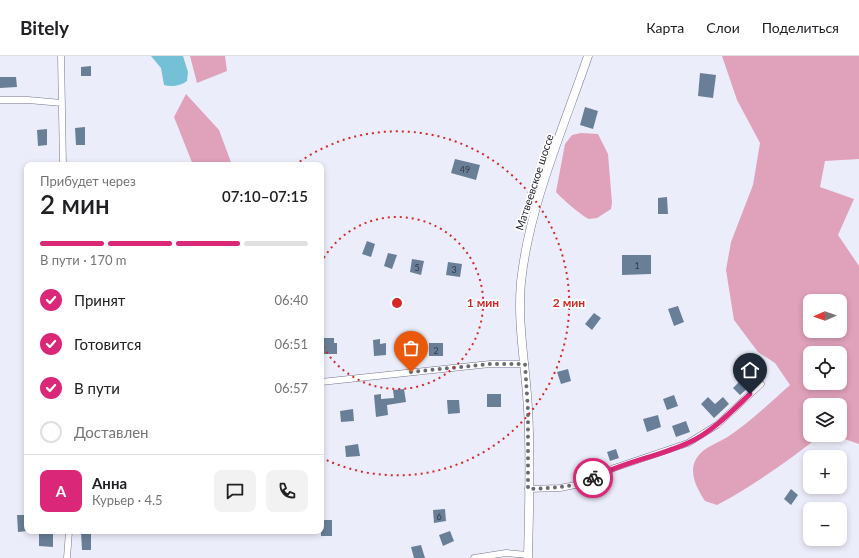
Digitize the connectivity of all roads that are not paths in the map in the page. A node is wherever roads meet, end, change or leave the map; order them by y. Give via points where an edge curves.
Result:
1 (61, 56) edge
2 (588, 56) edge
3 (0, 100) edge
4 (62, 103) junction
5 (63, 162) edge
6 (525, 364) junction
7 (324, 382) edge
8 (761, 384) dead end
9 (528, 489) junction
10 (69, 534) edge
11 (528, 556) edge
12 (67, 558) edge
13 (474, 558) edge

1 - 4 street
2 - 6 main road, Матвеевское шоссе via 532,218 525,250 521,285
3 - 4 street
4 - 5 street
6 - 7 street via 490,364
6 - 9 main road, Матвеевское шоссе
8 - 9 street via 717,425 688,443 614,468 580,484 560,488
9 - 11 main road, Матвеевское шоссе
10 - 12 street
11 - 13 street via 506,553

